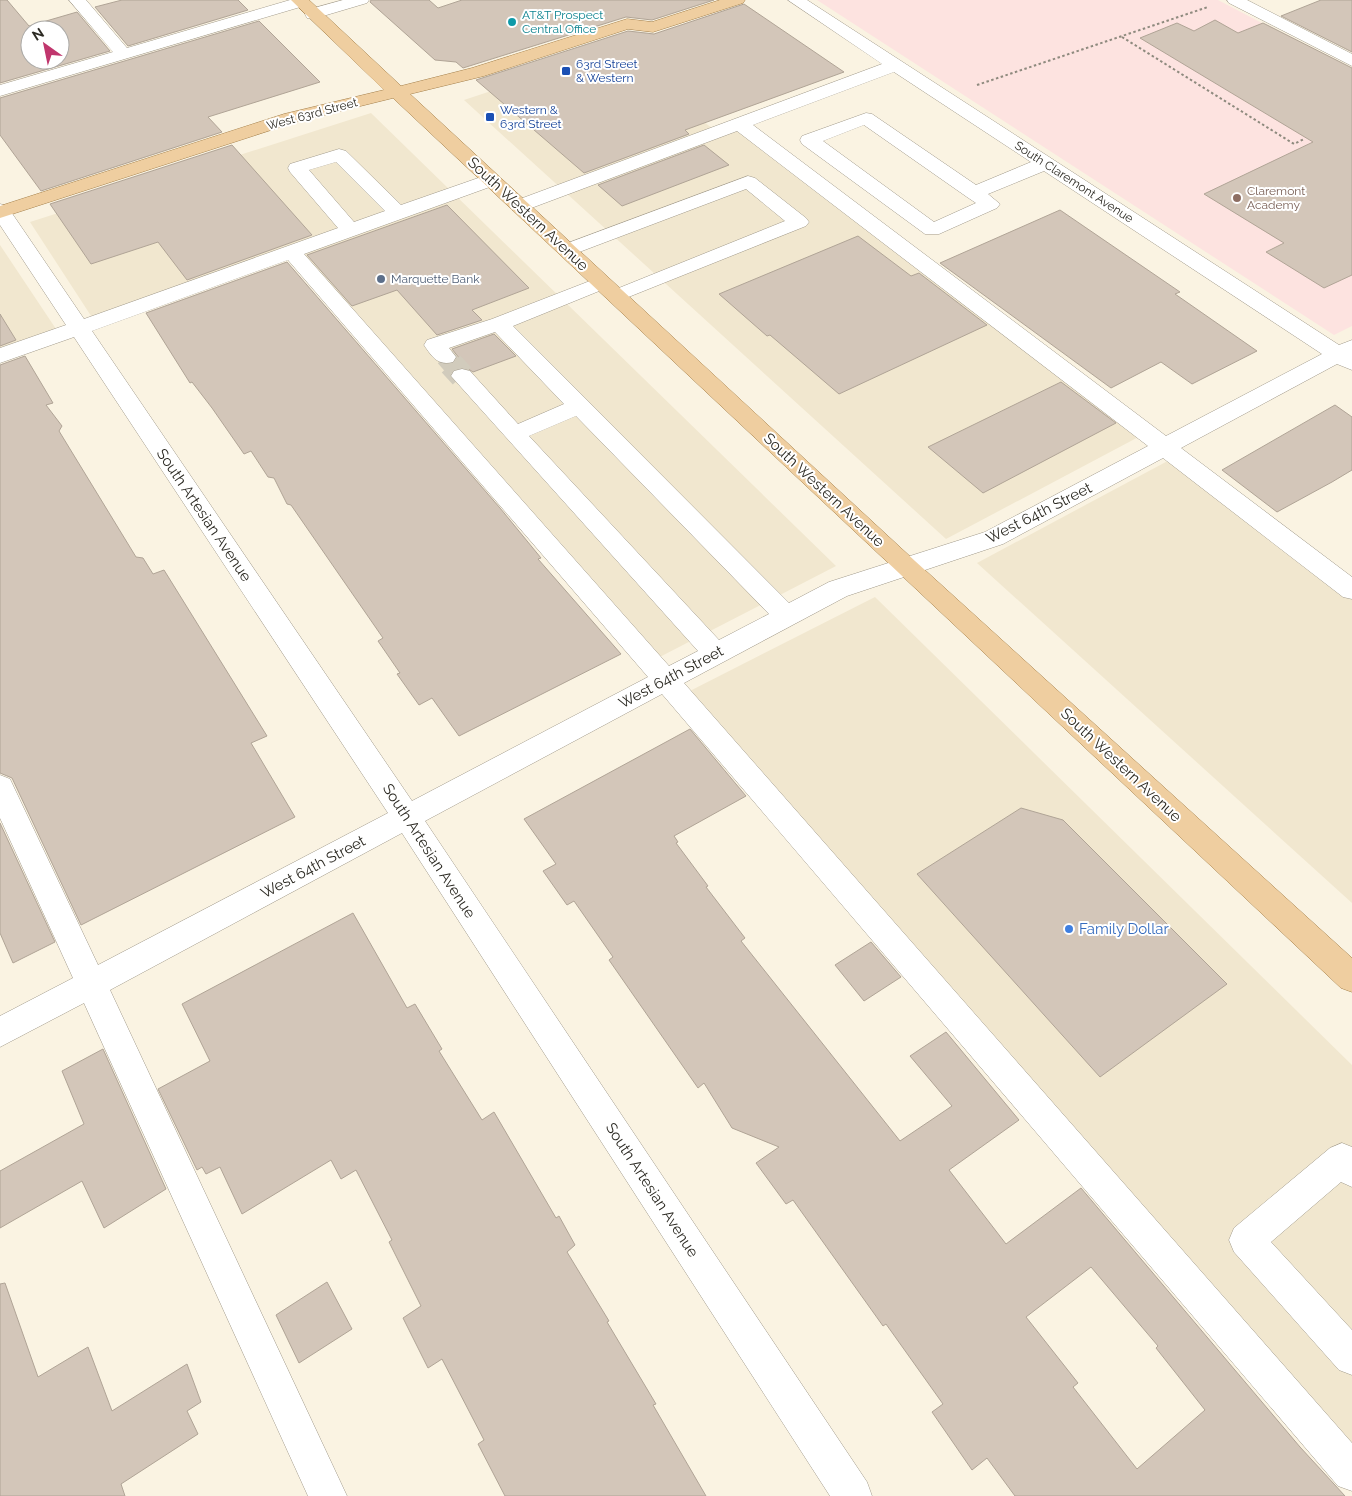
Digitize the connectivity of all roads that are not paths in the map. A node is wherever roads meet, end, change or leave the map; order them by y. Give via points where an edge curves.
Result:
1 (77, 0) edge
2 (361, 0) edge
3 (737, 0) edge
4 (796, 0) edge
5 (1235, 0) edge
6 (304, 5) edge
7 (650, 8) dead end
8 (627, 24) junction
9 (124, 55) junction
10 (1352, 61) edge
11 (896, 65) junction
12 (0, 92) edge
13 (395, 92) junction
14 (740, 124) junction
15 (1046, 163) junction
16 (491, 180) junction
17 (974, 193) junction
18 (519, 206) junction
19 (0, 211) edge
20 (398, 213) junction
21 (350, 230) junction
22 (566, 250) junction
23 (292, 252) junction
24 (609, 290) junction
25 (499, 324) junction
26 (79, 328) junction
27 (1347, 355) edge
28 (0, 356) edge
29 (445, 357) tunnel mouth
30 (462, 376) tunnel mouth
31 (579, 406) junction
32 (514, 434) junction
33 (1164, 447) junction
34 (906, 567) junction
35 (1352, 590) edge
36 (786, 616) junction
37 (716, 653) junction
38 (666, 680) junction
39 (0, 787) edge
40 (407, 817) junction
41 (1352, 978) edge
42 (91, 984) junction
43 (0, 1032) edge
44 (1352, 1170) edge
45 (1352, 1357) edge
46 (1352, 1472) edge
47 (328, 1496) edge
48 (853, 1496) edge

1 - 9 street
2 - 6 street
3 - 8 main road, West 63rd Street via 653,27
4 - 11 street, South Claremont Avenue
5 - 10 street
6 - 9 street
6 - 13 main road, South Western Avenue
7 - 8 main road, West 63rd Street via 632,14
8 - 13 main road, West 63rd Street via 478,72
9 - 12 street
11 - 14 street
11 - 15 street, South Claremont Avenue
13 - 16 main road, South Western Avenue
13 - 19 main road, West 63rd Street via 290,118
14 - 18 street
14 - 33 street
15 - 17 street
15 - 27 street, South Claremont Avenue
16 - 18 main road, South Western Avenue
16 - 20 street
17 - 17 street via 990,204 932,230 808,140 866,118
18 - 22 main road, South Western Avenue
19 - 26 street, South Artesian Avenue
20 - 21 street
20 - 21 street via 339,155 297,168
21 - 23 street
22 - 24 main road, South Western Avenue
22 - 24 street via 748,182 798,222
23 - 26 street
23 - 38 street
24 - 25 street
24 - 34 main road, South Western Avenue
25 - 29 street via 434,345
25 - 31 street
26 - 28 street
26 - 40 street, South Artesian Avenue
27 - 33 street, West 64th Street
30 - 32 street
31 - 32 street
31 - 36 street
32 - 37 street
33 - 34 street, West 64th Street via 994,538
33 - 35 street
34 - 36 street, West 64th Street via 838,589
34 - 41 main road, South Western Avenue
36 - 37 street, West 64th Street
37 - 38 street, West 64th Street
38 - 40 street, West 64th Street
38 - 46 street
39 - 42 street
40 - 42 street, West 64th Street
40 - 48 street, South Artesian Avenue
42 - 43 street, West 64th Street
42 - 47 street
44 - 45 street via 1342,1160 1246,1240

